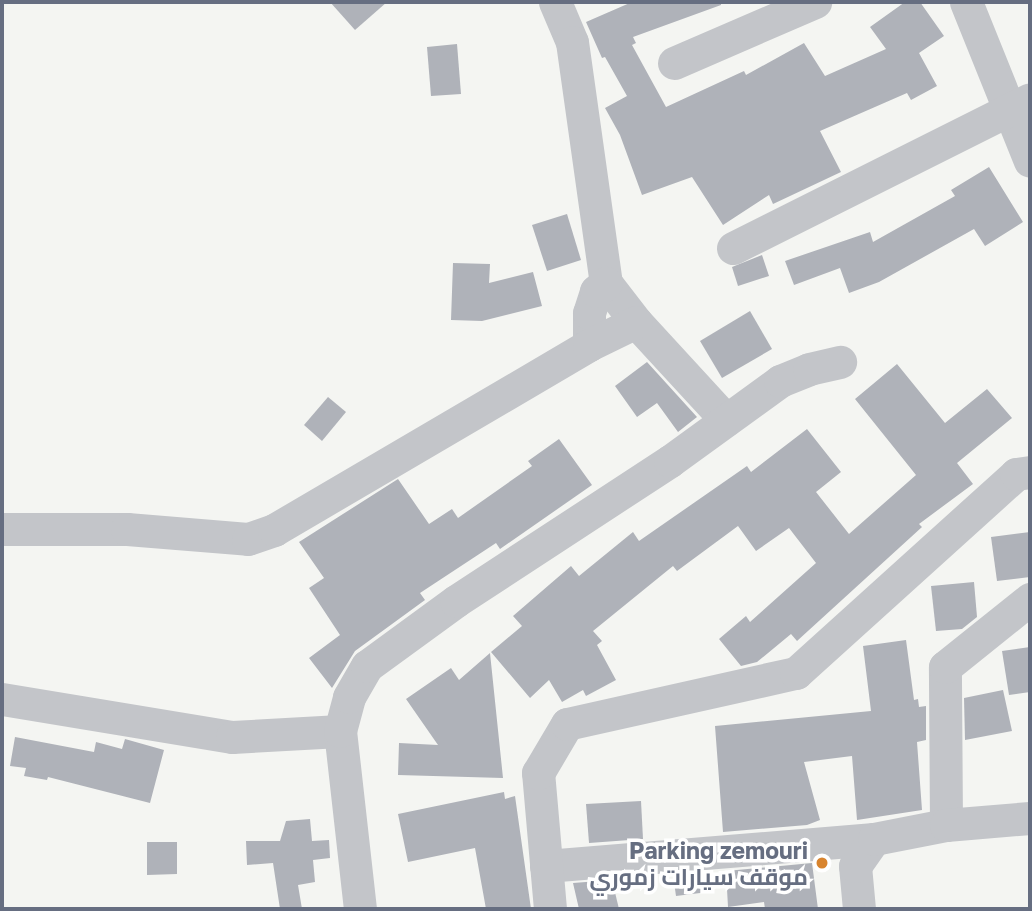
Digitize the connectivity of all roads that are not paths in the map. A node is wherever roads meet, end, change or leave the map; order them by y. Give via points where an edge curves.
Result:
1 (555, 2) edge
2 (815, 2) edge
3 (966, 2) edge
4 (674, 62) dead end
5 (1020, 103) edge
6 (1030, 161) edge
7 (733, 248) dead end
8 (606, 283) junction
9 (636, 322) junction
10 (589, 345) junction
11 (840, 362) dead end
12 (726, 420) junction
13 (1030, 472) edge
14 (2, 529) edge
15 (1030, 599) edge
16 (2, 699) edge
17 (340, 731) junction
18 (1030, 818) edge
19 (946, 825) junction
20 (874, 839) junction
21 (547, 866) junction
22 (360, 909) edge
23 (551, 909) edge
24 (859, 909) edge

1 - 8 street via 572,42
2 - 4 street
3 - 5 street
5 - 6 street
5 - 7 street
8 - 9 street
8 - 10 street via 596,291 589,313
9 - 10 street
9 - 12 street
10 - 14 street via 274,530 248,539 127,529
11 - 12 street via 780,381
12 - 17 street via 367,666 349,697
13 - 21 street via 1016,474 796,673 566,724 538,773
15 - 19 street via 945,667
16 - 17 street via 232,737
17 - 22 street
18 - 19 street
19 - 20 street
20 - 21 street
20 - 24 street via 855,866
21 - 23 street

